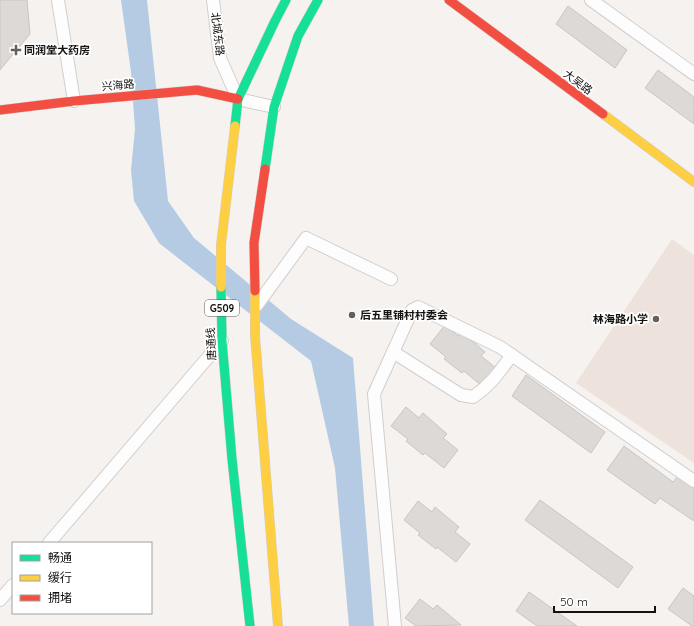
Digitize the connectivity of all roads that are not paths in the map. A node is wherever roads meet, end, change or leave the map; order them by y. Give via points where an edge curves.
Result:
1 (58, 0) edge
2 (213, 0) edge
3 (286, 0) edge
4 (318, 0) edge
5 (448, 0) edge
6 (591, 0) edge
7 (694, 74) edge
8 (238, 99) junction
9 (74, 101) junction
10 (274, 108) junction
11 (0, 110) edge
12 (694, 182) edge
13 (391, 279) dead end
14 (255, 308) junction
15 (222, 341) junction
16 (393, 352) junction
17 (512, 355) junction
18 (694, 481) edge
19 (50, 542) edge
20 (12, 586) edge
21 (0, 600) edge
22 (250, 626) edge
23 (278, 626) edge
24 (395, 626) edge

1 - 9 street
2 - 8 street, 北城东路 via 220,58
3 - 8 main road, 唐通线 / G509
4 - 10 main road, G509 via 298,36
5 - 12 main road, 大吴路
6 - 7 street
8 - 9 main road, 兴海路 via 197,90
8 - 10 street
8 - 15 main road, 唐通线 / G509 via 222,245
9 - 11 main road, 兴海路
10 - 14 main road, G509 via 254,243
13 - 14 street via 306,238
14 - 23 main road, G509 via 255,336
15 - 19 street
15 - 22 main road, 唐通线 / G509
16 - 17 street via 461,395 473,397 484,390
16 - 17 street via 412,310 418,307
16 - 24 street via 374,394
17 - 18 street
20 - 21 street

